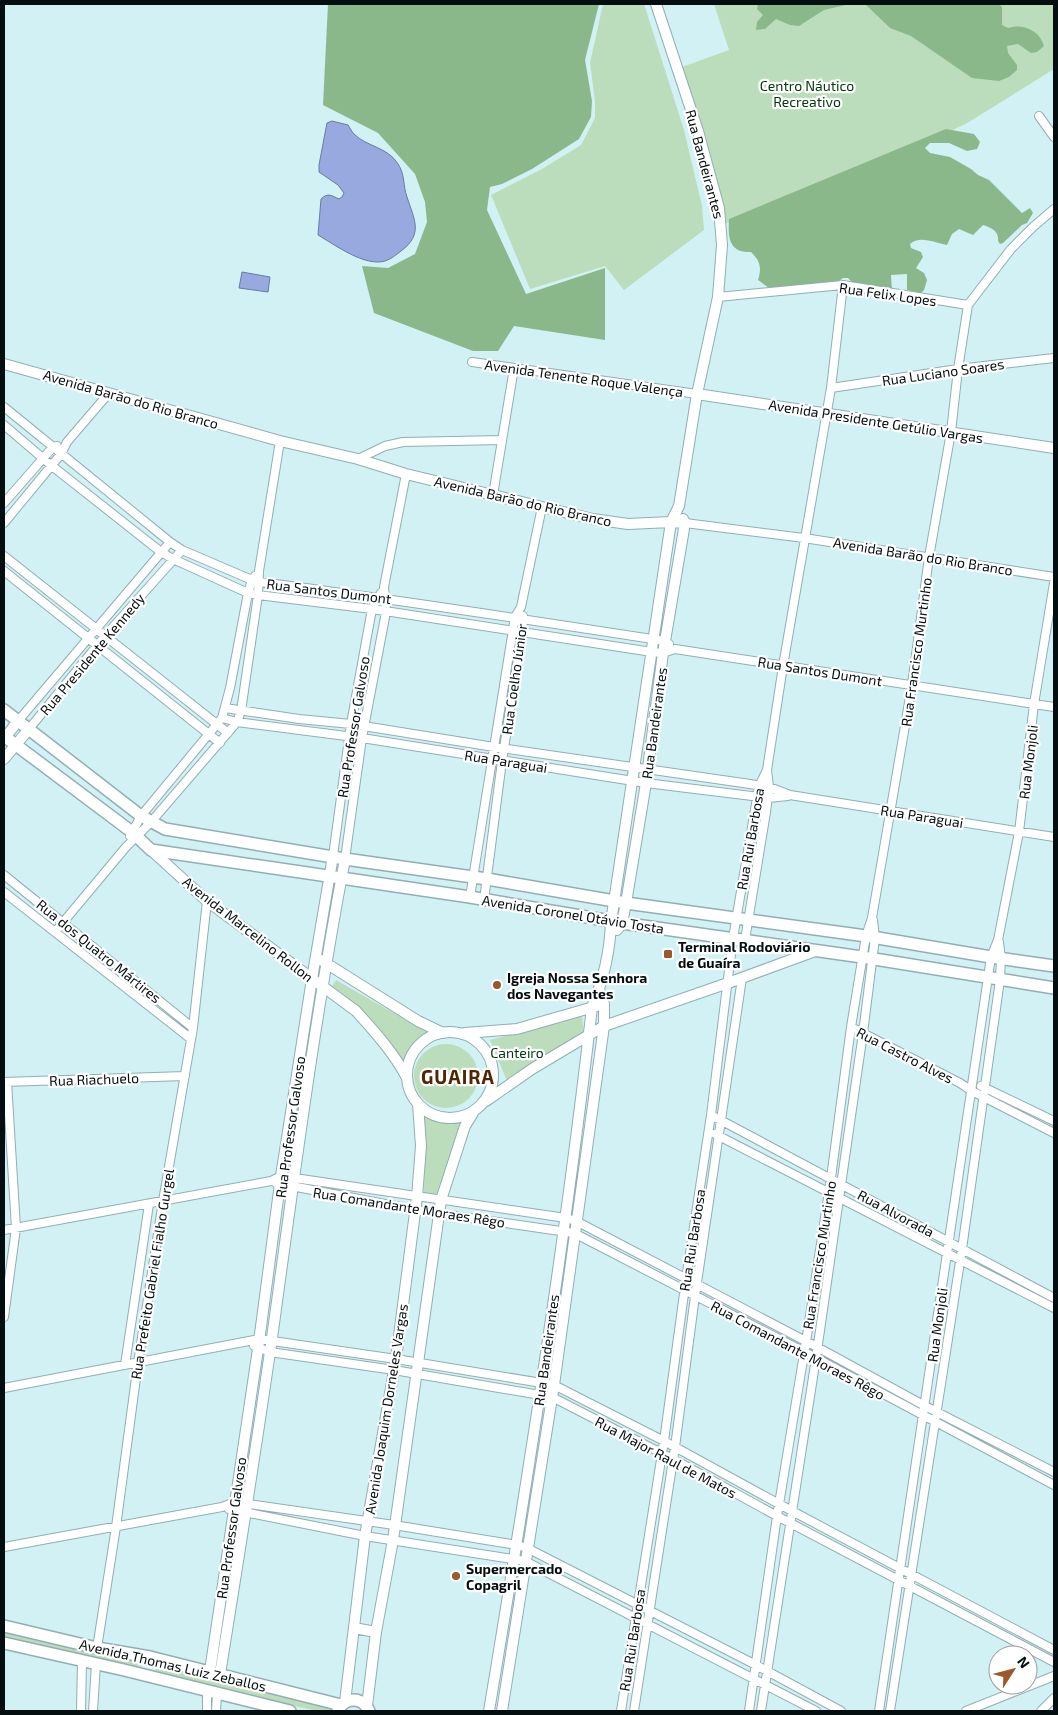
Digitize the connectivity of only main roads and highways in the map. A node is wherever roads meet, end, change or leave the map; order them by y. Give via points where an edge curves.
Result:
1 (4, 710) edge
2 (4, 737) edge
3 (218, 838) junction
4 (151, 850) joint
5 (216, 860) junction
6 (412, 869) junction
7 (411, 889) junction
8 (566, 893) junction
9 (562, 913) junction
10 (1054, 966) edge
11 (1054, 988) edge
12 (4, 1626) edge
13 (4, 1642) edge
14 (150, 1657) junction
15 (124, 1670) junction
16 (341, 1706) edge
17 (370, 1710) edge
18 (290, 1711) edge

1 - 3 main road, Avenida Coronel Otávio Tosta via 146,819 165,829
2 - 4 main road, Avenida Marcelino Rollon
3 - 5 main road
3 - 6 main road, Avenida Coronel Otávio Tosta
4 - 5 main road, Avenida Coronel Otávio Tosta
5 - 7 main road, Avenida Coronel Otávio Tosta
6 - 7 main road
6 - 8 main road, Avenida Coronel Otávio Tosta
7 - 9 main road, Avenida Coronel Otávio Tosta
8 - 9 main road
8 - 10 main road, Avenida Coronel Otávio Tosta
9 - 11 main road, Avenida Coronel Otávio Tosta
12 - 14 main road, Avenida Thomas Luiz Zeballos
13 - 15 main road, Avenida Thomas Luiz Zeballos
14 - 15 main road via 143,1669
14 - 16 main road, Avenida Thomas Luiz Zeballos
15 - 18 main road, Avenida Thomas Luiz Zeballos
16 - 17 main road, Avenida Thomas Luiz Zeballos via 357,1700

